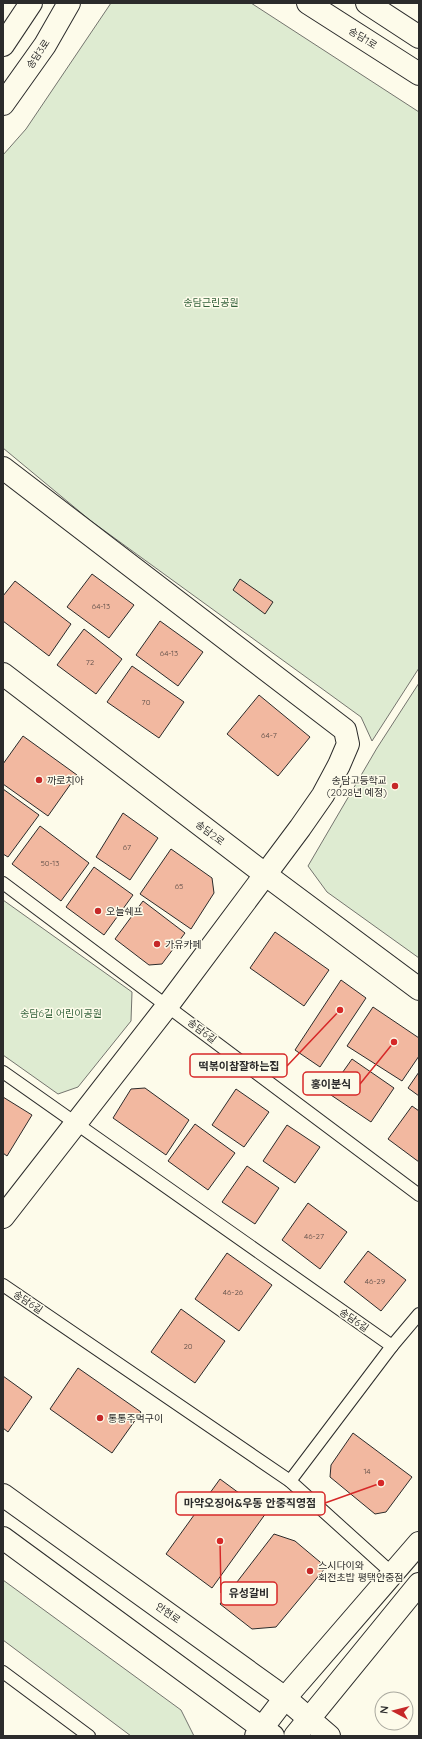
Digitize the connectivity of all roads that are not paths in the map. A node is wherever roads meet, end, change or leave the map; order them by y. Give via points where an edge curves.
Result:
1 (30, 3) edge
2 (69, 3) edge
3 (308, 3) edge
4 (367, 3) edge
5 (419, 37) edge
6 (3, 45) edge
7 (419, 74) edge
8 (3, 104) edge
9 (3, 468) edge
10 (3, 674) edge
11 (266, 875) junction
12 (3, 883) edge
13 (419, 989) edge
14 (168, 1005) junction
15 (3, 1072) edge
16 (76, 1124) junction
17 (419, 1195) edge
18 (3, 1217) edge
19 (3, 1285) edge
20 (419, 1314) edge
21 (392, 1346) junction
22 (290, 1481) junction
23 (3, 1496) edge
24 (3, 1538) edge
25 (419, 1543) edge
26 (393, 1574) junction
27 (418, 1586) edge
28 (3, 1672) edge
29 (285, 1698) junction
30 (308, 1719) junction
31 (264, 1733) edge
32 (89, 1736) edge
33 (295, 1736) edge
34 (329, 1736) edge

1 - 6 street
2 - 8 street, 송담3로 via 45,45
3 - 7 street, 송담1로
4 - 5 street
9 - 11 street via 345,730 348,744 323,795
10 - 11 street, 송담2로
11 - 13 street, 송담2로
11 - 14 street
12 - 14 lane, 송담6길
14 - 16 street
14 - 17 lane, 송담6길
15 - 16 lane, 송담6길
16 - 18 street
16 - 21 lane, 송담6길
19 - 22 lane, 송담6길
20 - 21 lane
21 - 22 lane
22 - 26 lane, 송담6길
23 - 29 street, 안현로
24 - 31 street
25 - 26 street
26 - 29 street
27 - 30 street
28 - 32 lane
29 - 30 street, 안현로
29 - 31 street
30 - 33 street
30 - 34 street, 안현로

